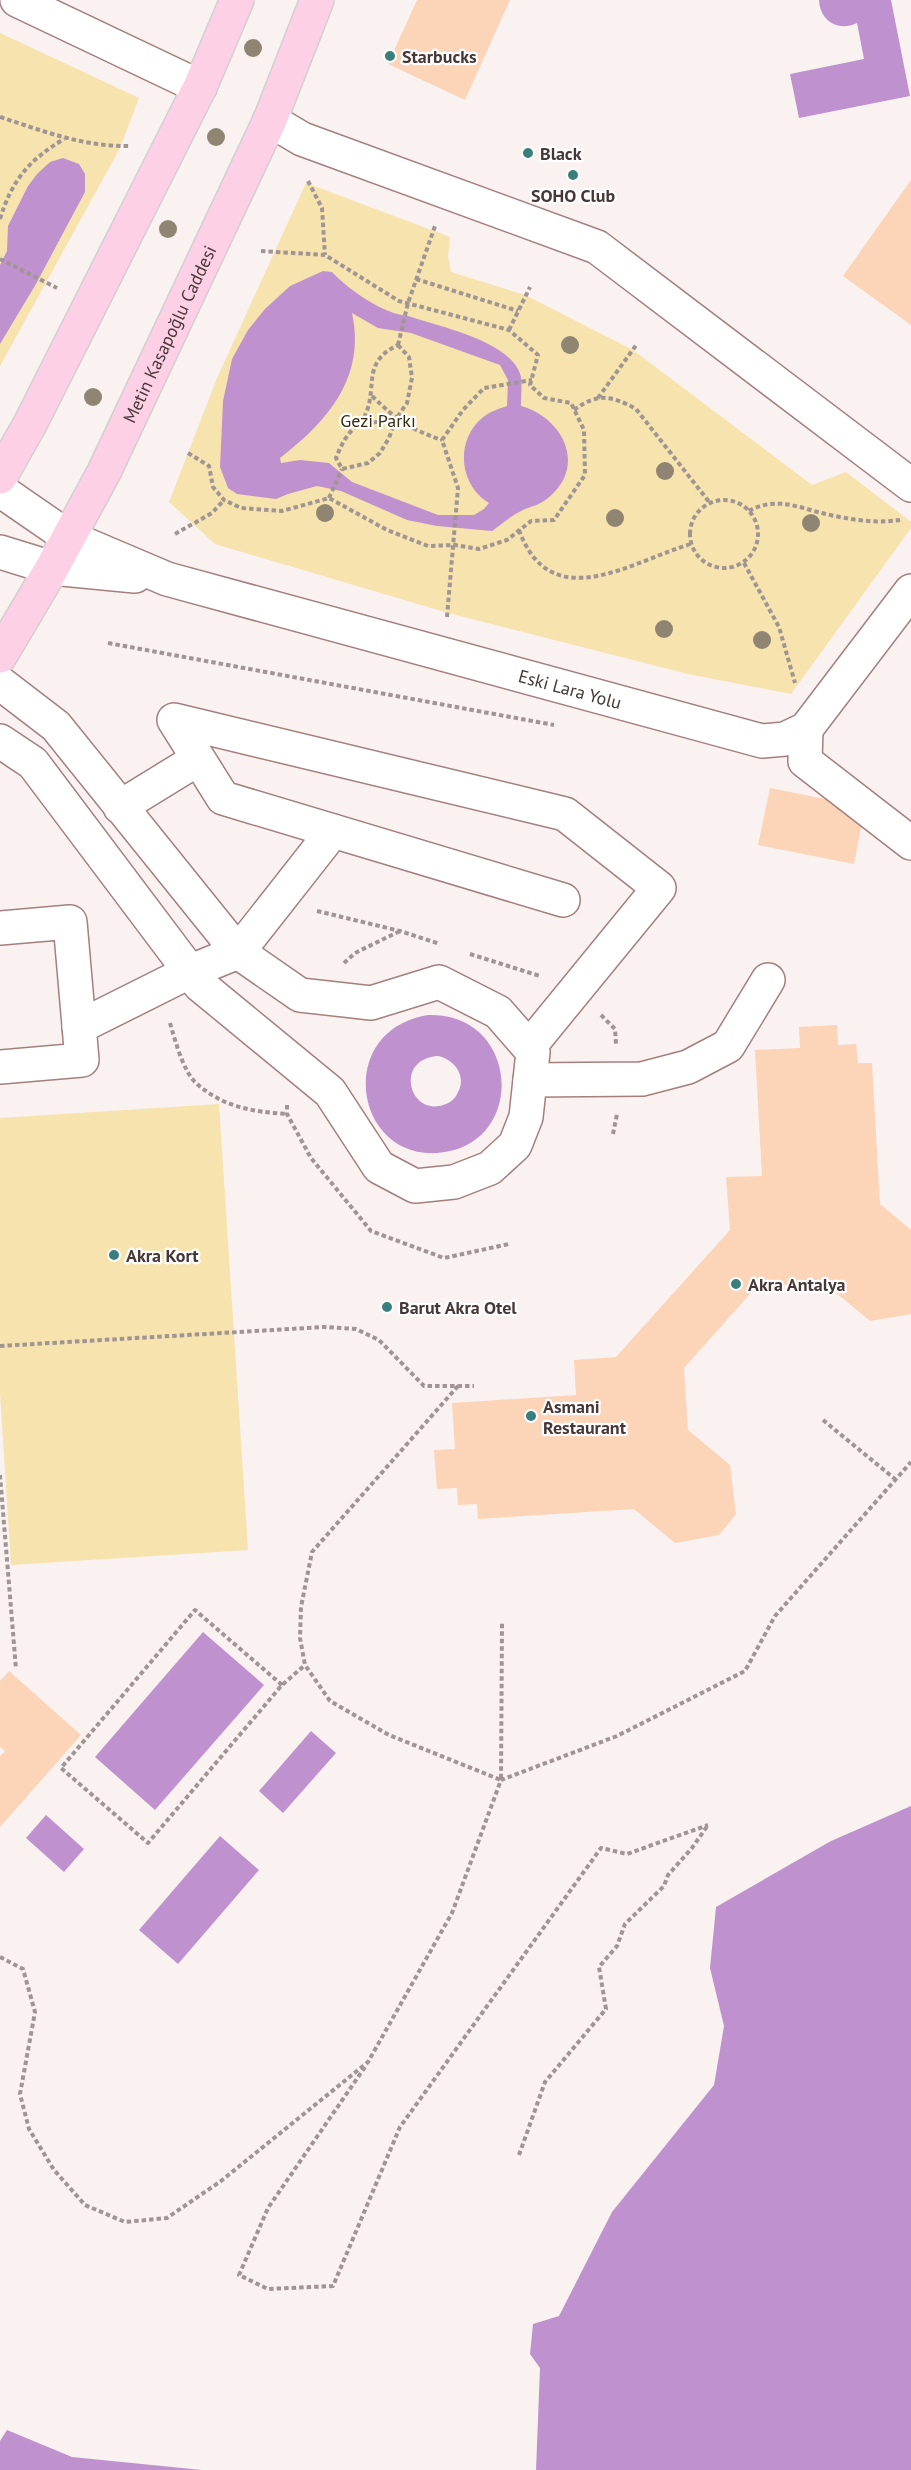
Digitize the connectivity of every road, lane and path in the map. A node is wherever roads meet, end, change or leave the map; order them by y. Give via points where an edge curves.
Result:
1 (17, 0) edge
2 (237, 0) edge
3 (317, 0) edge
4 (200, 87) junction
5 (0, 117) edge
6 (270, 120) junction
7 (64, 138) junction
8 (136, 146) dead end
9 (303, 176) dead end
10 (0, 219) edge
11 (436, 225) dead end
12 (261, 251) dead end
13 (326, 255) junction
14 (0, 259) edge
15 (416, 279) junction
16 (530, 287) dead end
17 (57, 288) dead end
18 (408, 303) junction
19 (518, 311) junction
20 (508, 330) junction
21 (637, 344) dead end
22 (398, 345) junction
23 (532, 380) junction
24 (372, 396) junction
25 (598, 398) junction
26 (574, 410) junction
27 (396, 419) junction
28 (358, 425) junction
29 (442, 440) junction
30 (188, 453) dead end
31 (342, 469) junction
32 (0, 477) edge
33 (911, 485) edge
34 (0, 490) edge
35 (329, 498) junction
36 (224, 500) junction
37 (710, 503) junction
38 (749, 511) junction
39 (907, 520) dead end
40 (519, 530) junction
41 (175, 534) dead end
42 (68, 537) junction
43 (691, 544) junction
44 (454, 546) junction
45 (0, 552) edge
46 (744, 563) junction
47 (52, 568) junction
48 (167, 579) junction
49 (911, 591) edge
50 (438, 652) junction
51 (0, 656) edge
52 (0, 683) edge
53 (796, 687) dead end
54 (806, 729) junction
55 (0, 741) edge
56 (198, 759) junction
57 (120, 807) junction
58 (333, 831) junction
59 (911, 843) edge
60 (563, 900) dead end
61 (0, 928) edge
62 (238, 952) junction
63 (189, 972) junction
64 (768, 980) dead end
65 (80, 1027) junction
66 (529, 1047) junction
67 (0, 1067) edge
68 (530, 1080) junction
69 (0, 1346) edge
70 (458, 1386) junction
71 (474, 1386) dead end
72 (823, 1420) dead end
73 (911, 1462) edge
74 (0, 1475) edge
75 (895, 1479) junction
76 (502, 1623) dead end
77 (305, 1665) junction
78 (16, 1669) dead end
79 (282, 1685) junction
80 (501, 1780) junction
81 (0, 1957) edge
82 (368, 2062) junction
83 (519, 2155) dead end

1 - 4 street
2 - 4 main road
3 - 6 main road, Metin Kasapoğlu Caddesi
4 - 32 main road
5 - 7 path
6 - 33 street via 302,139 597,248
6 - 42 main road, Metin Kasapoğlu Caddesi via 104,472
7 - 8 path via 106,147
7 - 10 path via 27,165 12,188
9 - 13 path via 322,208
11 - 15 path
12 - 13 path
13 - 18 path
14 - 17 path
15 - 18 path
15 - 19 path
16 - 19 path
18 - 20 path
18 - 22 path
19 - 20 path
20 - 23 path via 538,355
21 - 25 path
22 - 24 path via 384,352 376,362 371,377
22 - 27 path via 409,357 412,378 407,403
23 - 26 path via 530,385 544,398 571,403
23 - 29 path via 484,388
24 - 27 path
24 - 28 path
25 - 26 path
25 - 37 path via 621,400 636,409
26 - 40 path via 584,430 585,475 554,520 531,521
27 - 28 path
27 - 29 path via 414,431
27 - 31 path via 380,453 368,463
28 - 31 path via 342,443 336,459
29 - 44 path via 458,488
30 - 36 path via 209,466 213,487
31 - 35 path
34 - 42 street
35 - 36 path via 282,511 241,508
35 - 44 path via 387,530 428,546
36 - 41 path via 212,513
37 - 38 path via 733,501
37 - 43 path via 692,520
38 - 39 path via 762,504 792,505 876,523
38 - 46 path via 758,528 758,538 756,548
40 - 43 path via 526,549 540,566 576,579 626,570
40 - 44 path via 507,540 479,549
42 - 47 main road, Metin Kasapoğlu Caddesi
42 - 48 street
43 - 46 path via 699,558 715,568
44 - 50 path via 448,613
45 - 47 street
46 - 53 path via 779,627
47 - 48 street
47 - 51 main road, Metin Kasapoğlu Caddesi
48 - 50 street, Eski Lara Yolu
49 - 54 street
50 - 54 street, Eski Lara Yolu via 762,741 785,740
52 - 57 street via 56,726
54 - 59 street via 805,761
55 - 63 street via 33,763
56 - 57 street
56 - 58 street via 223,798
56 - 66 street via 174,720 565,814 659,888
57 - 62 street
58 - 60 street
58 - 62 street
61 - 65 street via 70,922
62 - 63 street
62 - 66 street via 300,995 371,1003 439,982 498,1012
63 - 65 street
63 - 68 street via 330,1092 379,1167 415,1186 454,1182 490,1168 515,1145 526,1117
64 - 68 street via 728,1046 688,1067 642,1079
65 - 67 street via 82,1060
66 - 68 street via 533,1052
69 - 70 path via 324,1327 356,1329 379,1340 424,1386
70 - 71 path
70 - 77 path via 312,1552 301,1607 300,1638
72 - 75 path
73 - 75 path
74 - 78 path
75 - 80 path via 775,1616 745,1671 617,1736
76 - 80 path
77 - 79 path
77 - 80 path via 330,1701 356,1717 389,1735
79 - 79 path via 148,1843 61,1768 195,1611
80 - 82 path via 452,1913
81 - 82 path via 22,1969 35,2012 20,2094 29,2129 54,2170 85,2205 125,2222 167,2218 221,2181
82 - 83 path via 268,2208 238,2275 268,2289 333,2286 400,2127 601,1848 627,1854 708,1825 668,1875 664,1886 625,1924 617,1946 599,1967 606,2009 545,2082

